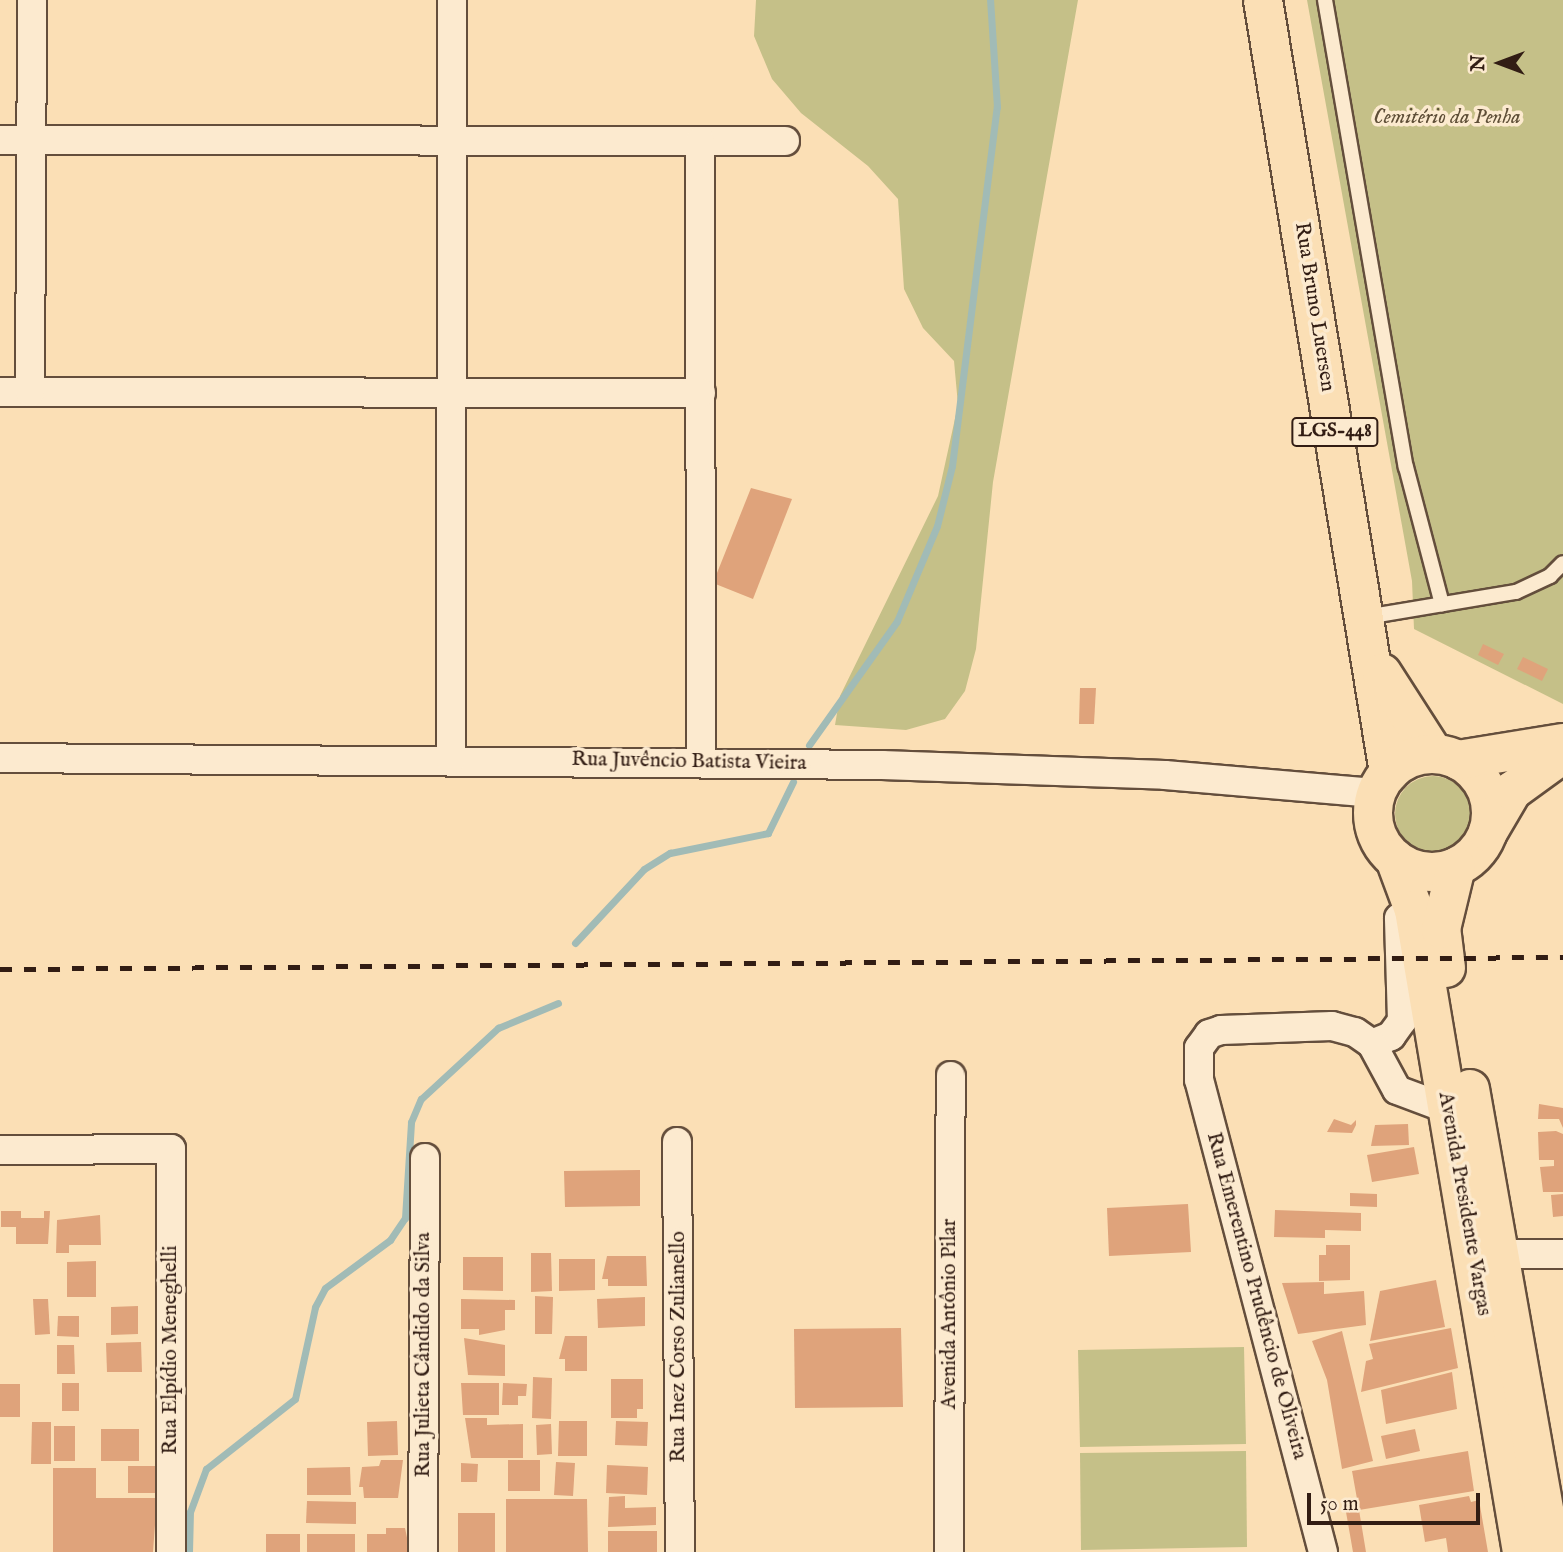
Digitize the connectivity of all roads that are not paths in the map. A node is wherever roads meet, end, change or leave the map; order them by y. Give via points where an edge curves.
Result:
1 (32, 0) edge
2 (452, 0) edge
3 (1263, 0) edge
4 (1325, 0) edge
5 (0, 140) edge
6 (31, 140) junction
7 (451, 141) junction
8 (701, 141) junction
9 (785, 141) dead end
10 (0, 392) edge
11 (30, 392) junction
12 (451, 393) junction
13 (701, 393) junction
14 (1563, 563) edge
15 (1442, 604) junction
16 (1366, 617) junction
17 (1373, 656) junction
18 (1563, 743) edge
19 (1563, 754) edge
20 (1446, 757) junction
21 (0, 758) edge
22 (451, 761) junction
23 (701, 761) junction
24 (1383, 783) junction
25 (1488, 832) junction
26 (1395, 859) junction
27 (1456, 867) junction
28 (1372, 1044) junction
29 (951, 1076) dead end
30 (1448, 1109) junction
31 (677, 1142) dead end
32 (0, 1150) edge
33 (425, 1158) dead end
34 (1502, 1254) junction
35 (1563, 1254) edge
36 (171, 1552) edge
37 (423, 1552) edge
38 (680, 1552) edge
39 (949, 1552) edge
40 (1323, 1552) edge
41 (1522, 1552) edge
42 (1552, 1552) edge

1 - 6 street
2 - 7 street
3 - 16 main road, Rua Bruno Luersen / LGS-448
4 - 15 lane via 1406,467
5 - 6 street
6 - 7 street
6 - 11 street
7 - 8 street
7 - 12 street
8 - 9 street
8 - 13 street
10 - 11 street
11 - 12 street
12 - 13 street
12 - 22 street
13 - 23 street
14 - 15 lane via 1550,576 1516,592
15 - 16 lane
16 - 17 main road, Rua Bruno Luersen / LGS-448
17 - 20 main road, Rua Bruno Luersen / LGS-448
17 - 24 main road, Rua Bruno Luersen / LGS-448
18 - 20 main road
19 - 25 main road via 1512,791
20 - 24 main road via 1402,762
20 - 25 main road via 1482,783 1490,807
21 - 22 street, Rua Juvêncio Batista Vieira
22 - 23 street, Rua Juvêncio Batista Vieira
23 - 24 street, Rua Juvêncio Batista Vieira
24 - 26 main road via 1375,829
25 - 27 main road via 1480,847
26 - 27 main road via 1424,872
26 - 28 street via 1402,1021 1391,1036
26 - 30 main road, Avenida Presidente Vargas via 1414,910
27 - 34 main road, Avenida Presidente Vargas via 1443,910 1441,944
28 - 30 street via 1398,1090
28 - 40 street, Rua Emerentino Prudêncio de Oliveira via 1355,1032 1332,1026 1222,1030 1209,1034 1199,1048 1199,1080
29 - 39 street, Avenida Antônio Pilar
30 - 41 main road, Avenida Presidente Vargas
31 - 38 street, Rua Inez Corso Zulianello
32 - 36 street, Rua Elpídio Meneghelli via 171,1149
33 - 37 street, Rua Julieta Cândido da Silva
34 - 35 street
34 - 42 main road, Avenida Presidente Vargas

